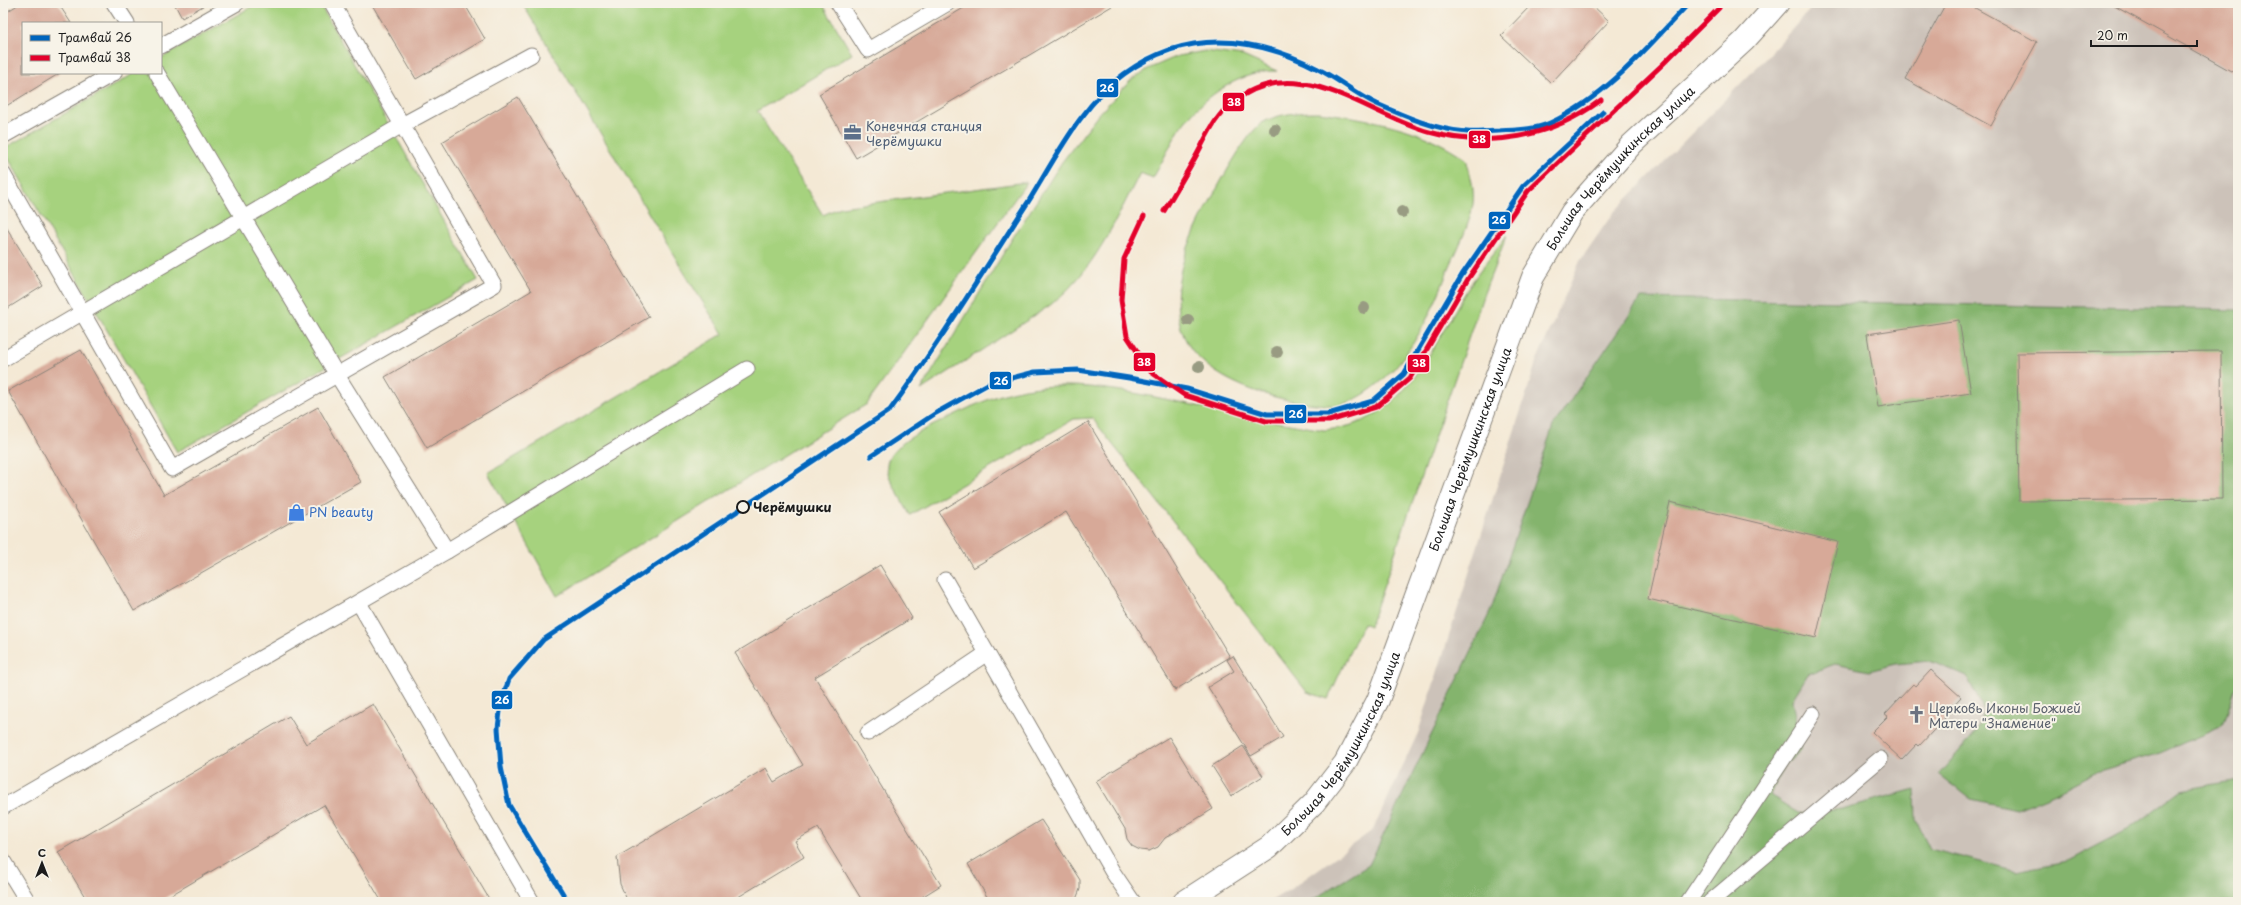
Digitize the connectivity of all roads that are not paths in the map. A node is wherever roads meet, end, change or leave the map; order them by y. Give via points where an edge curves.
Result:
1 (114, 3) edge
2 (236, 3) edge
3 (332, 3) edge
4 (838, 3) edge
5 (948, 3) edge
6 (1778, 3) edge
7 (126, 22) edge
8 (162, 45) edge
9 (531, 55) dead end
10 (112, 74) edge
11 (158, 74) edge
12 (402, 125) junction
13 (3, 136) edge
14 (3, 174) edge
15 (244, 216) junction
16 (82, 311) junction
17 (3, 359) edge
18 (747, 369) dead end
19 (337, 375) junction
20 (447, 551) junction
21 (945, 580) dead end
22 (359, 602) junction
23 (987, 653) junction
24 (1813, 714) dead end
25 (868, 733) dead end
26 (1880, 759) dead end
27 (3, 807) edge
28 (3, 861) edge
29 (28, 902) edge
30 (532, 902) edge
31 (1133, 902) edge
32 (1184, 902) edge
33 (1688, 902) edge
34 (1710, 902) edge

1 - 7 lane
2 - 8 lane
3 - 12 lane
4 - 5 lane via 868,50
6 - 32 street, Большая Черёмушкинская улица via 1744,41 1632,144 1572,212 1533,277 1378,700 1345,763 1314,803 1269,847
9 - 12 lane
10 - 13 lane
11 - 15 lane
12 - 15 lane
12 - 19 lane via 494,286
14 - 16 lane
15 - 16 lane
15 - 19 lane
16 - 17 lane
16 - 19 lane via 172,469
18 - 20 lane
19 - 20 lane
20 - 22 lane
21 - 23 lane
22 - 27 lane
22 - 30 lane
23 - 25 lane
23 - 31 lane via 1112,871
24 - 33 lane
26 - 34 lane
28 - 29 lane

